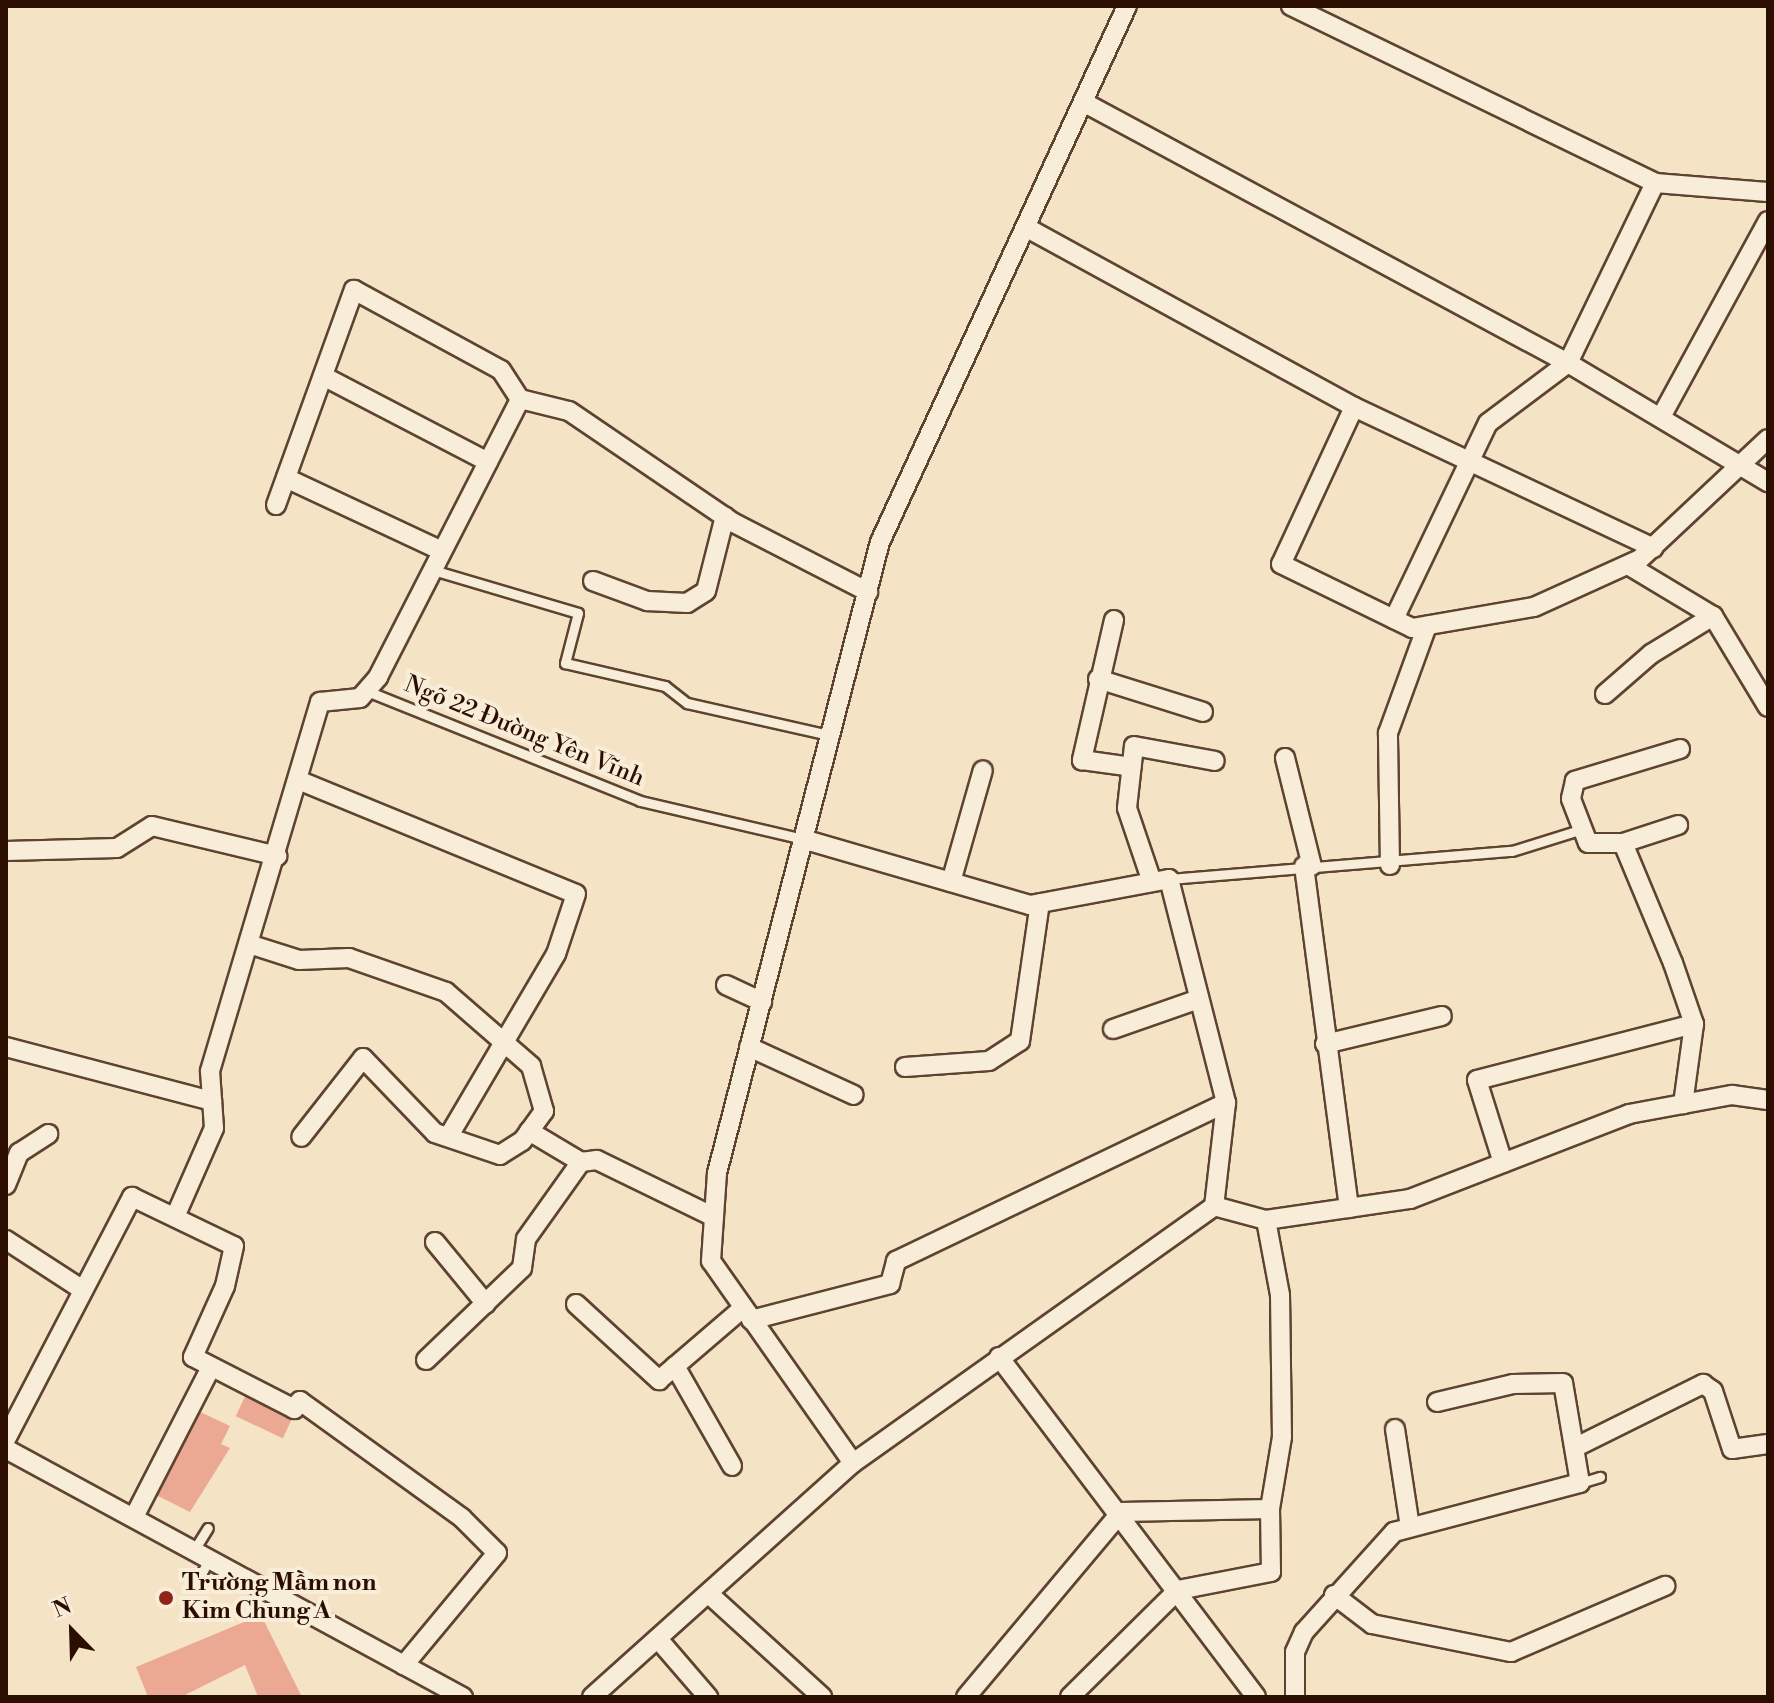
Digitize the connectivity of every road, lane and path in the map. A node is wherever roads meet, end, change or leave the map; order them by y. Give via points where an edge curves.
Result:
1 (1127, 6) edge
2 (1291, 6) edge
3 (1335, 6) edge
4 (1327, 23) junction
5 (1083, 102) junction
6 (1655, 183) junction
7 (1768, 192) edge
8 (1768, 221) edge
9 (1029, 229) junction
10 (1568, 363) junction
11 (323, 376) junction
12 (520, 399) junction
13 (1354, 407) junction
14 (1661, 417) junction
15 (1768, 439) edge
16 (488, 462) junction
17 (1470, 462) junction
18 (1742, 462) junction
19 (286, 478) junction
20 (1768, 482) edge
21 (276, 505) dead end
22 (725, 516) junction
23 (1653, 548) junction
24 (442, 551) junction
25 (1628, 565) junction
26 (433, 570) junction
27 (593, 581) dead end
28 (868, 592) junction
29 (1713, 616) junction
30 (1394, 619) junction
31 (1114, 620) dead end
32 (1427, 626) junction
33 (1098, 679) junction
34 (367, 691) junction
35 (1605, 694) dead end
36 (1768, 707) edge
37 (1203, 712) dead end
38 (829, 735) junction
39 (1680, 749) dead end
40 (1285, 758) dead end
41 (1215, 761) dead end
42 (1132, 767) junction
43 (983, 770) dead end
44 (298, 780) junction
45 (1678, 825) dead end
46 (1582, 829) junction
47 (806, 840) junction
48 (1623, 843) junction
49 (6, 851) edge
50 (277, 856) junction
51 (1390, 865) junction
52 (1308, 866) junction
53 (1161, 880) junction
54 (951, 882) junction
55 (1040, 903) junction
56 (252, 945) junction
57 (726, 985) dead end
58 (1199, 999) junction
59 (762, 1002) junction
60 (1442, 1016) dead end
61 (1694, 1024) junction
62 (1113, 1029) dead end
63 (504, 1043) junction
64 (1325, 1044) junction
65 (6, 1047) edge
66 (749, 1047) junction
67 (905, 1067) dead end
68 (854, 1095) dead end
69 (1768, 1100) edge
70 (212, 1101) junction
71 (1226, 1103) junction
72 (1683, 1104) junction
73 (529, 1131) junction
74 (48, 1134) dead end
75 (301, 1137) dead end
76 (448, 1137) junction
77 (581, 1162) junction
78 (1503, 1163) junction
79 (6, 1185) edge
80 (1214, 1206) junction
81 (1349, 1208) junction
82 (175, 1217) junction
83 (714, 1217) junction
84 (1266, 1220) junction
85 (6, 1240) edge
86 (435, 1242) dead end
87 (83, 1290) junction
88 (486, 1304) junction
89 (576, 1304) dead end
90 (747, 1314) junction
91 (999, 1357) junction
92 (426, 1360) dead end
93 (675, 1366) junction
94 (210, 1369) junction
95 (1437, 1402) dead end
96 (1395, 1429) dead end
97 (6, 1439) edge
98 (1768, 1444) edge
99 (1578, 1446) junction
100 (6, 1449) edge
101 (853, 1463) junction
102 (732, 1466) dead end
103 (1600, 1477) dead end
104 (1580, 1483) junction
105 (1270, 1509) junction
106 (1121, 1512) junction
107 (134, 1517) junction
108 (1410, 1527) junction
109 (208, 1528) dead end
110 (202, 1554) junction
111 (197, 1582) dead end
112 (1665, 1586) dead end
113 (1178, 1590) junction
114 (709, 1594) junction
115 (1334, 1595) junction
116 (658, 1639) junction
117 (404, 1665) junction
118 (463, 1697) edge
119 (592, 1697) edge
120 (708, 1697) edge
121 (822, 1697) edge
122 (966, 1697) edge
123 (1070, 1697) edge
124 (1256, 1697) edge
125 (1295, 1697) edge

1 - 5 street
2 - 4 street
3 - 4 street
4 - 6 street
5 - 9 street
5 - 10 street
6 - 7 street
6 - 10 street
8 - 14 street
9 - 13 street
9 - 28 street via 880,542
10 - 14 street
10 - 17 street via 1488,423
11 - 12 street via 354,290 501,370
11 - 16 street
11 - 19 street
12 - 16 street
12 - 22 street via 569,411
13 - 17 street
13 - 30 street via 1281,564
14 - 18 street
15 - 18 street
16 - 24 street
17 - 23 street
17 - 30 street
18 - 20 street
18 - 23 street
19 - 21 street
19 - 24 street
22 - 27 street via 706,591 687,603 647,601
22 - 28 street
23 - 25 street
24 - 26 street
25 - 29 street
25 - 32 street via 1534,607
26 - 34 street
26 - 38 lane via 578,613 565,663 665,686 687,703
28 - 38 street
29 - 35 street via 1651,654
29 - 36 street
30 - 32 street
31 - 33 street
32 - 51 street via 1388,733
33 - 37 street
33 - 42 street via 1082,760
34 - 44 street via 360,698 320,702
34 - 47 lane, Ngõ 22 Đường Yên Vĩnh via 640,801 729,816
38 - 47 street
39 - 46 street via 1575,781 1571,799
40 - 52 street
41 - 42 street via 1134,746
42 - 53 street via 1127,808
43 - 54 street
44 - 50 street
44 - 63 street via 576,894 556,954
45 - 48 street
46 - 48 street via 1588,843
46 - 51 lane via 1512,851
47 - 54 street
47 - 59 street
48 - 61 street
49 - 50 street via 117,848 152,826
50 - 56 street
51 - 52 lane
52 - 53 lane
52 - 64 street
53 - 55 street
53 - 58 street
54 - 55 street
55 - 67 street via 1020,1041 989,1061
56 - 63 street via 299,960 349,958 446,992
56 - 70 street via 210,1071
57 - 59 street
58 - 62 street
58 - 71 street
59 - 66 street
60 - 64 street
61 - 72 street
61 - 78 street via 1477,1080
63 - 73 street via 531,1066 544,1111
63 - 76 street
64 - 81 street
65 - 70 street
66 - 68 street
66 - 83 street via 717,1173
69 - 72 street via 1732,1095
70 - 82 street via 214,1128
71 - 80 street
71 - 90 street via 896,1261 890,1284
72 - 78 street via 1629,1114
73 - 76 street via 500,1155
73 - 77 street
74 - 79 street via 19,1153
75 - 76 street via 363,1058
77 - 83 street via 597,1160
77 - 88 street via 526,1239 522,1268
78 - 81 street via 1410,1199
80 - 84 street
80 - 91 street
81 - 84 street
82 - 87 street via 132,1197
82 - 94 street via 234,1246 193,1357
83 - 90 street via 711,1261
84 - 105 street via 1280,1295 1281,1358 1282,1437
85 - 87 street
86 - 88 street
87 - 97 street
88 - 92 street
89 - 93 street via 659,1380
90 - 93 street
90 - 101 street
91 - 101 street
91 - 106 street
93 - 102 street
94 - 107 street
94 - 117 street via 294,1409 300,1401 493,1542 495,1562
95 - 99 street via 1513,1384 1563,1383
96 - 108 street
98 - 99 street via 1732,1449 1713,1391 1703,1384
99 - 104 street
100 - 107 street
101 - 114 street
103 - 104 lane
104 - 108 street
105 - 106 street
105 - 113 street via 1271,1572
106 - 113 street
106 - 122 street via 1020,1641
107 - 110 street
108 - 115 street via 1369,1552
109 - 110 lane
110 - 111 lane
110 - 117 street
112 - 115 street via 1511,1652 1372,1624
113 - 123 street
113 - 124 street
114 - 116 street
114 - 121 street
115 - 125 street via 1295,1652
116 - 119 street
116 - 120 street
117 - 118 street

